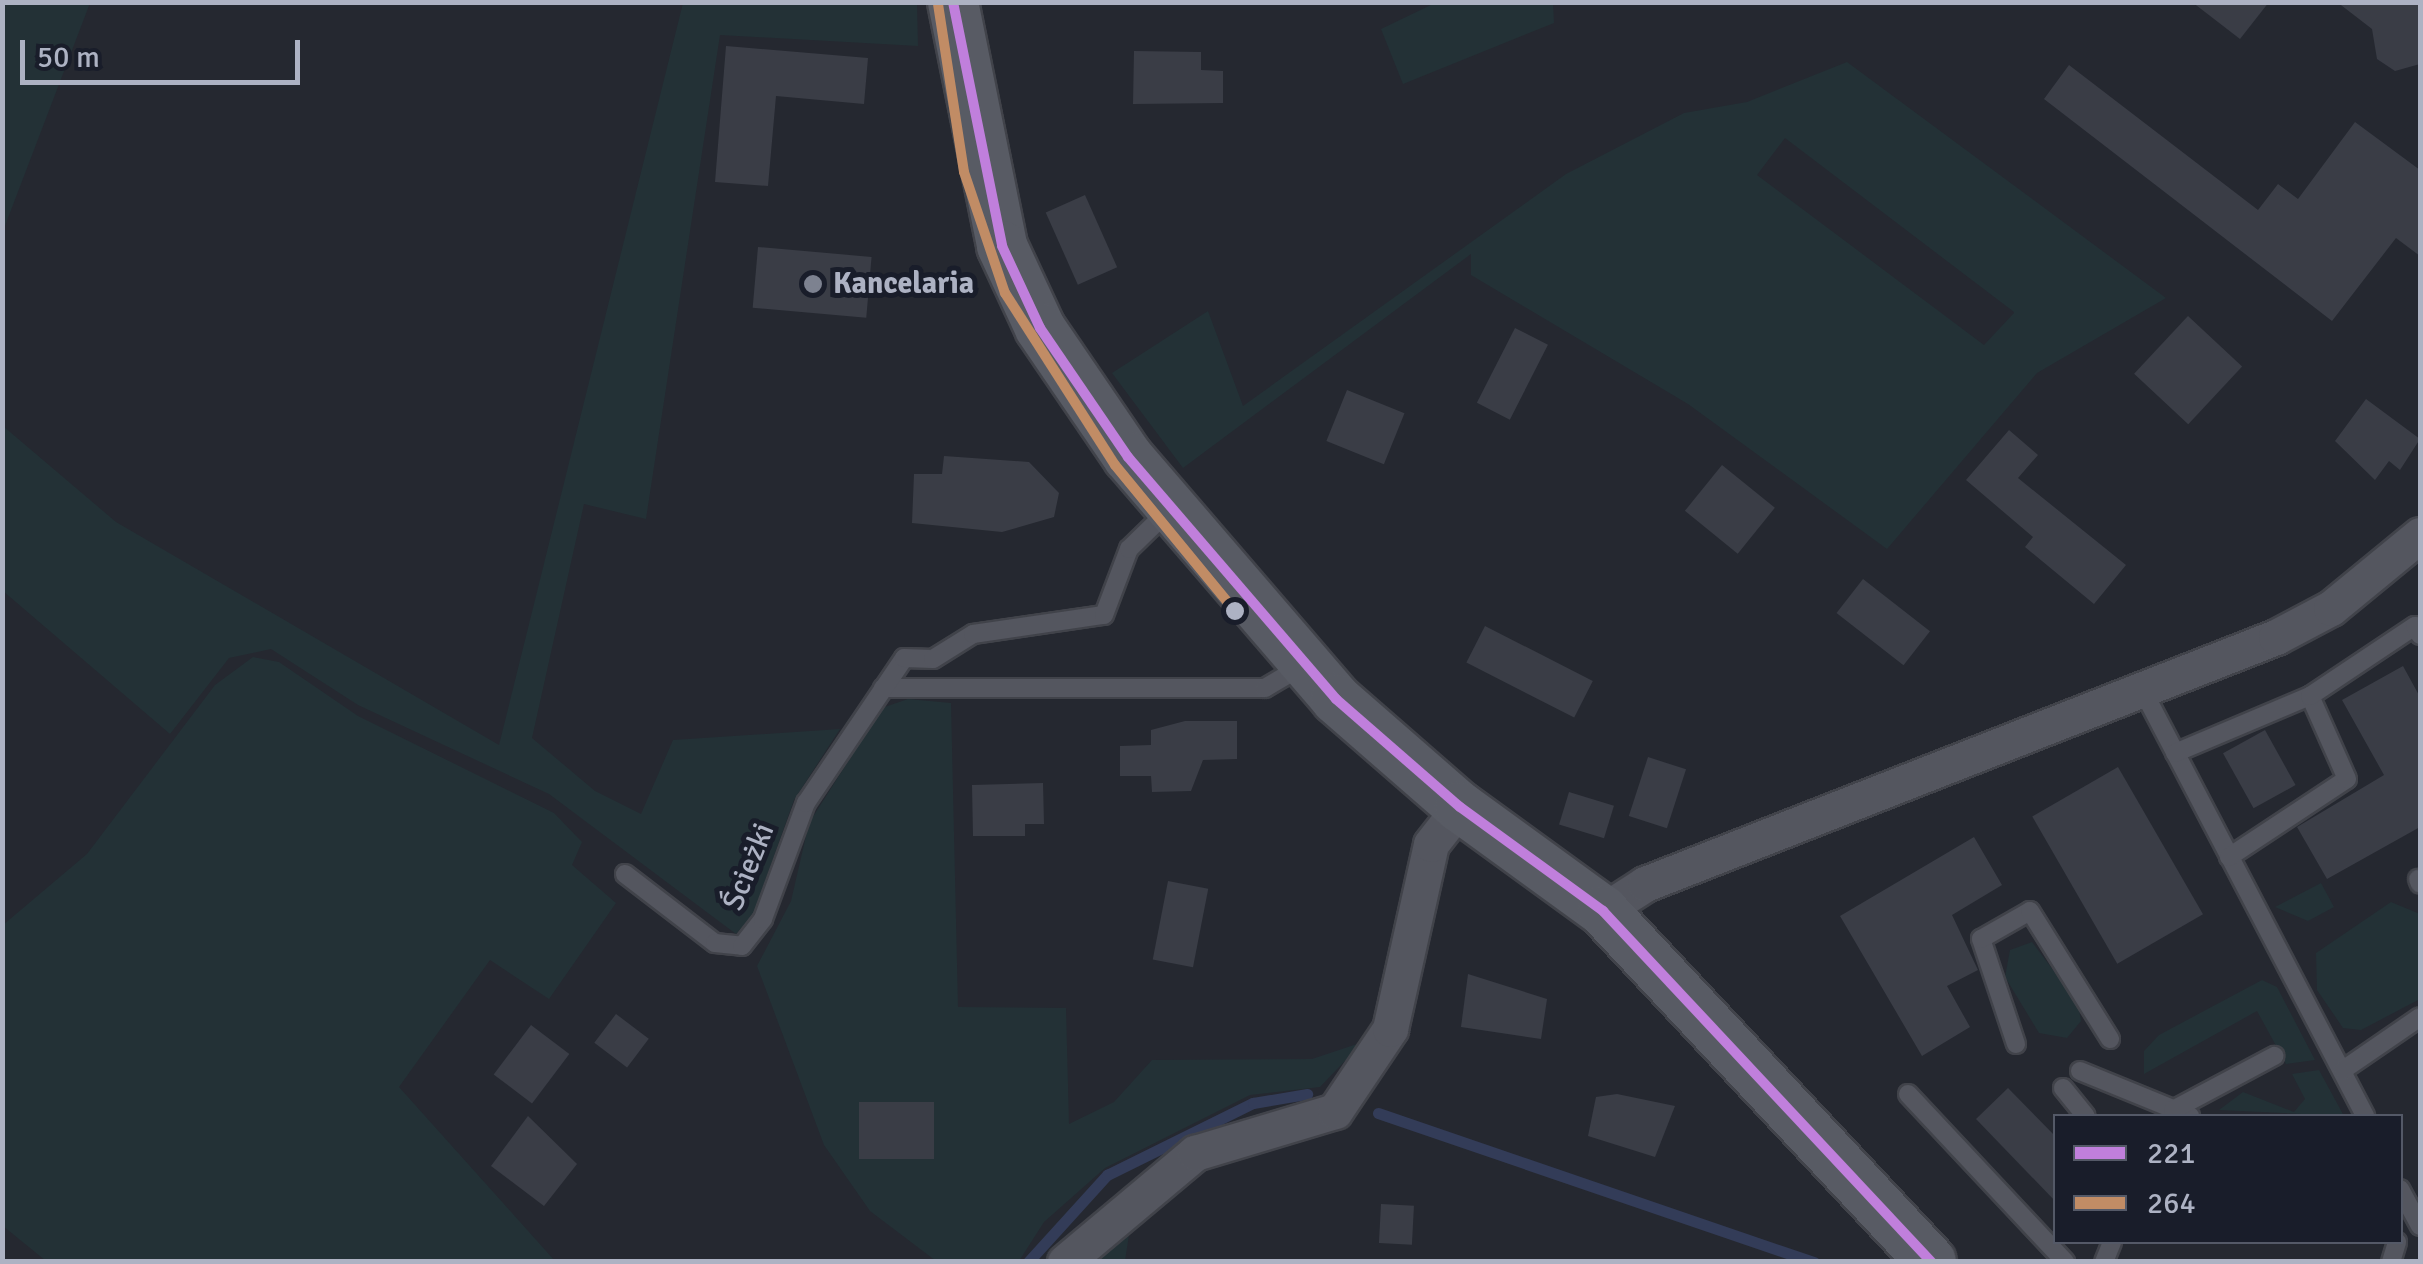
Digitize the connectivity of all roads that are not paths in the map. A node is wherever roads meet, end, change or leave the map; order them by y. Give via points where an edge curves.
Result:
1 (953, 2) edge
2 (1170, 508) junction
3 (2420, 535) edge
4 (2420, 635) edge
5 (1304, 665) junction
6 (883, 688) junction
7 (2142, 689) junction
8 (2310, 696) junction
9 (2175, 753) junction
10 (1460, 807) junction
11 (2230, 858) junction
12 (625, 874) dead end
13 (1604, 910) junction
14 (2420, 1018) edge
15 (2110, 1039) dead end
16 (2016, 1044) dead end
17 (2274, 1056) dead end
18 (2080, 1070) dead end
19 (2342, 1070) junction
20 (2063, 1088) dead end
21 (1908, 1094) dead end
22 (2181, 1113) edge
23 (2084, 1114) edge
24 (2364, 1114) edge
25 (2403, 1199) edge
26 (2420, 1226) edge
27 (1065, 1262) edge
28 (1931, 1262) edge
29 (2065, 1262) edge

1 - 2 street via 979,168 1018,286 1064,367
2 - 5 street
2 - 6 lane, Ścieżki via 1130,550 1104,615 973,634 933,659 904,658
3 - 7 street via 2331,608
4 - 8 lane via 2414,626
5 - 6 lane via 1266,688
5 - 10 street
6 - 12 lane, Ścieżki via 806,803 763,918 742,946 714,943
7 - 9 lane
7 - 13 street via 1645,884
8 - 9 lane
8 - 11 lane via 2347,779
9 - 11 lane
10 - 13 street
10 - 27 street via 1431,844 1390,1029 1335,1111 1196,1153
11 - 19 lane
13 - 28 street
14 - 19 lane
15 - 16 lane via 2030,911 1981,940
17 - 22 lane
18 - 22 lane
19 - 24 lane
20 - 23 lane
21 - 29 lane
25 - 26 lane

